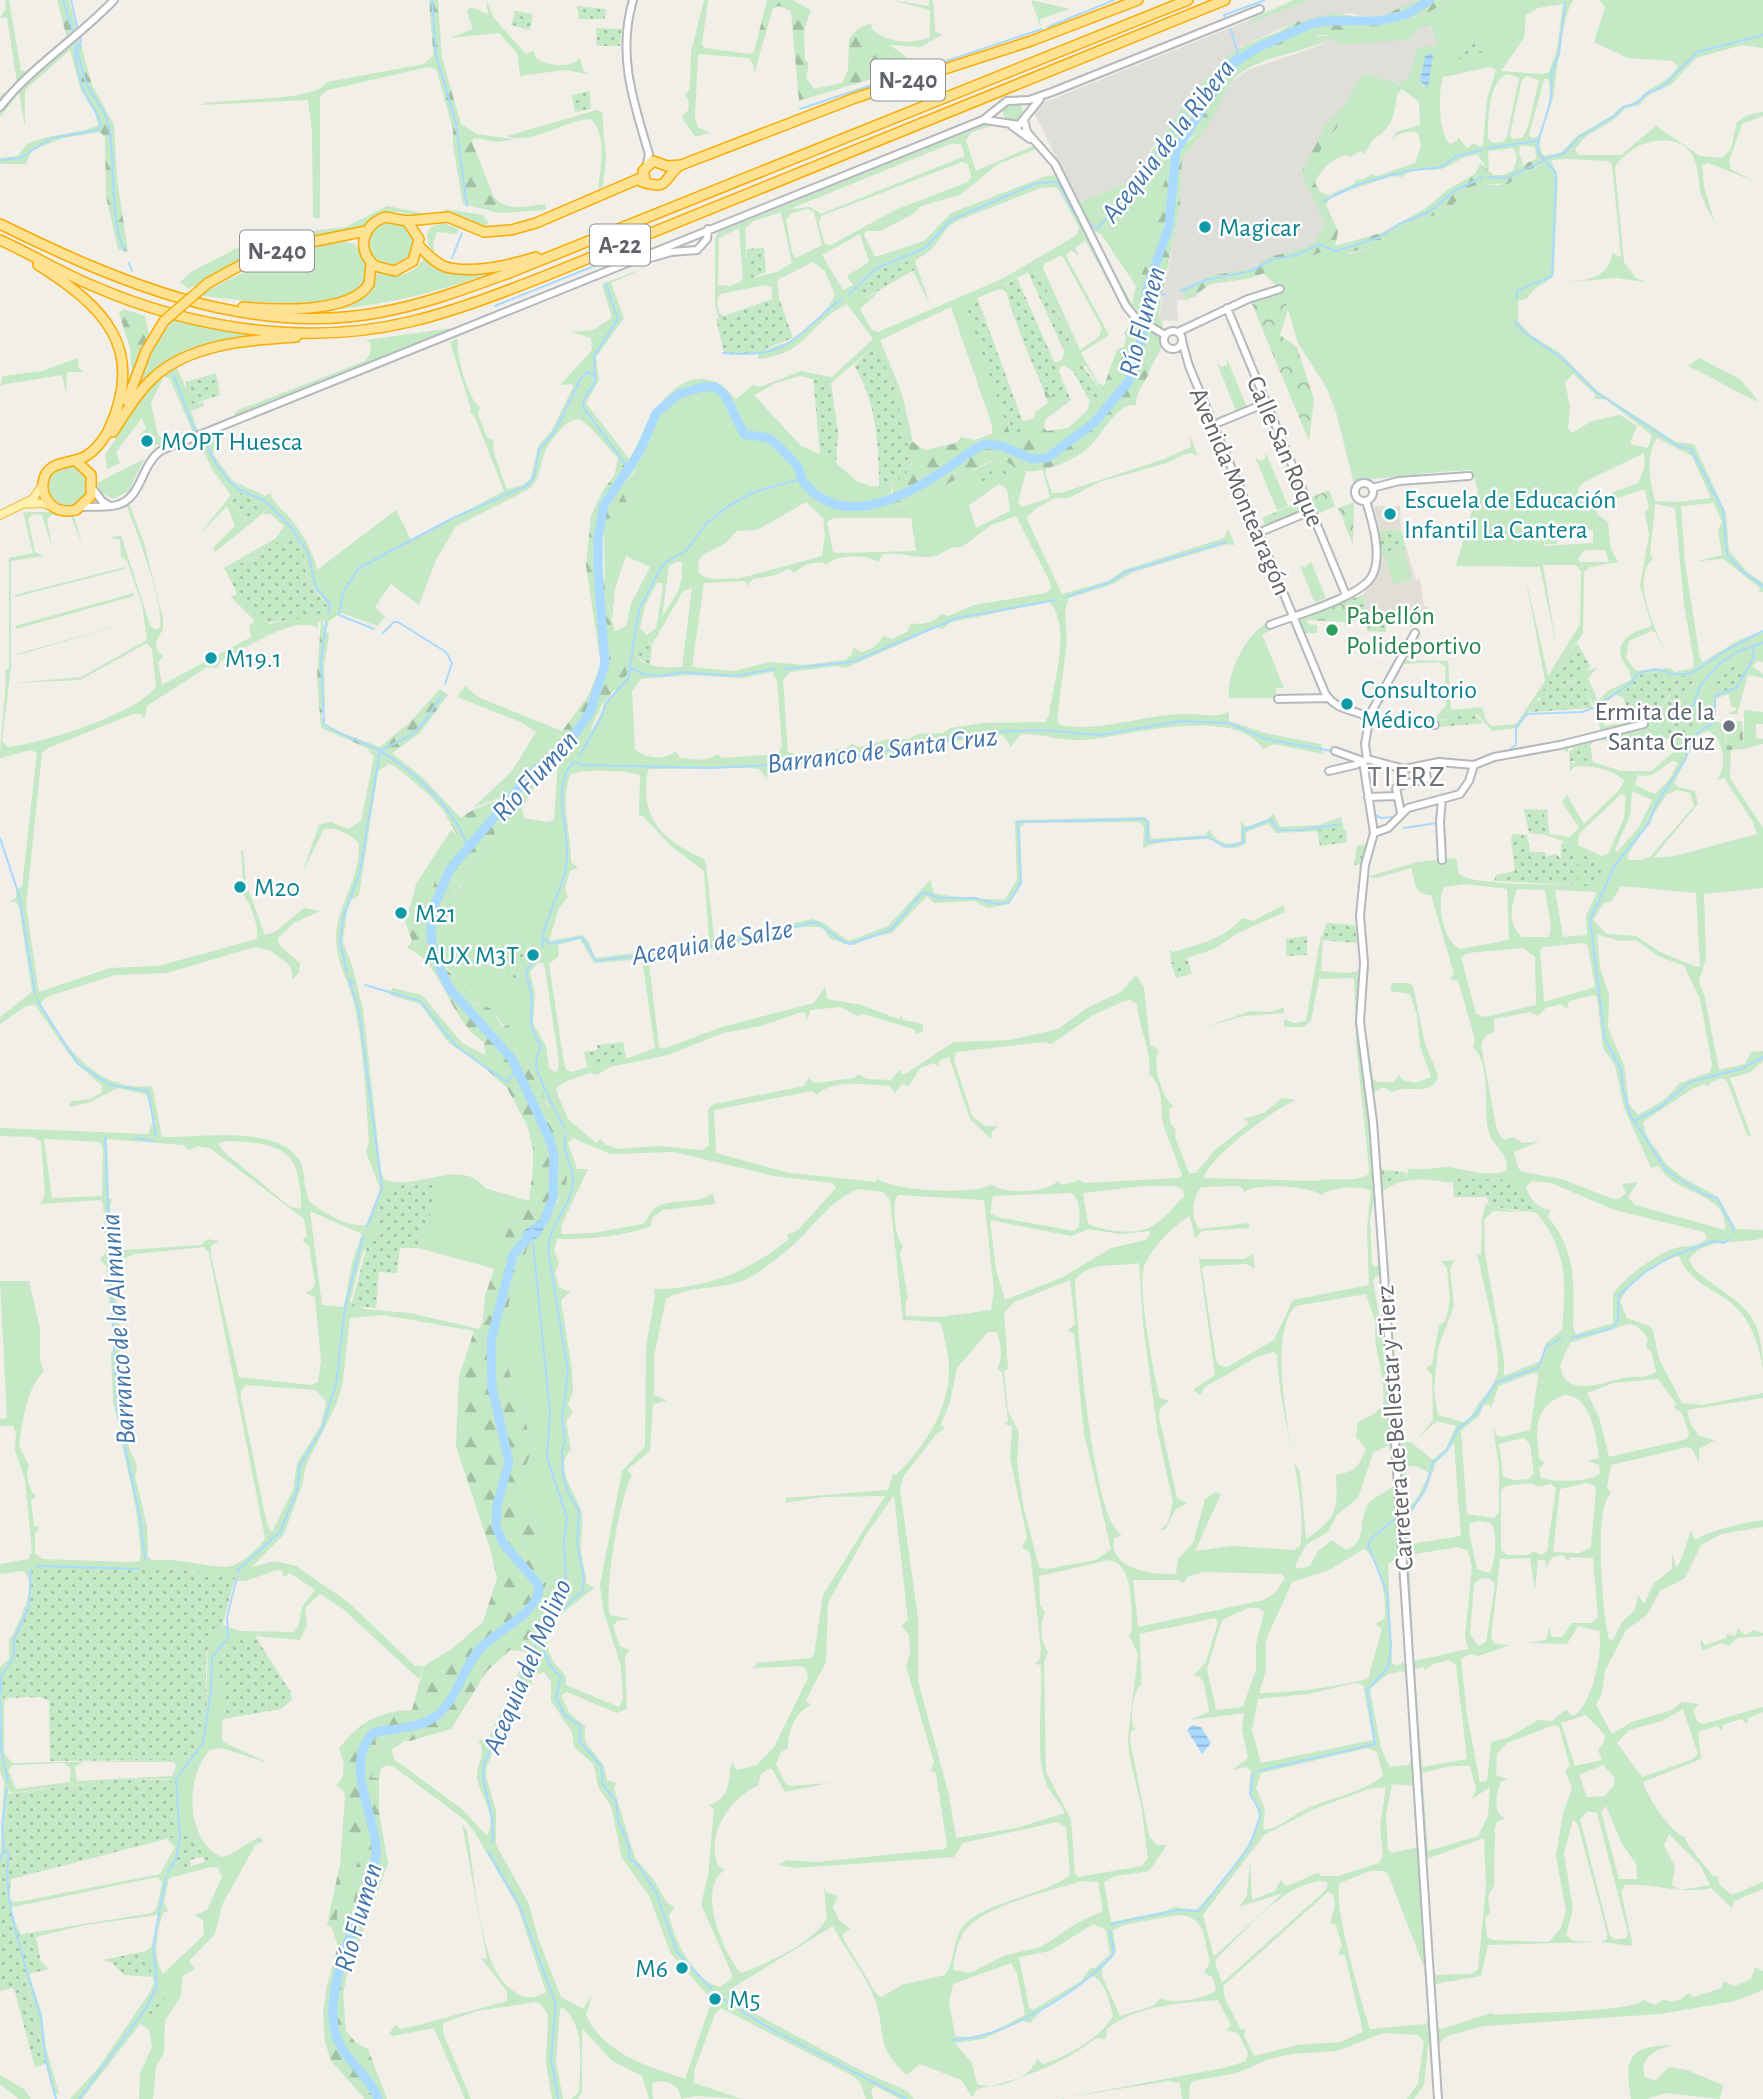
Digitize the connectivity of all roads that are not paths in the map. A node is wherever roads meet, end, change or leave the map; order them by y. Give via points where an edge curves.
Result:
1 (114, 0) edge
2 (634, 0) edge
3 (1138, 0) edge
4 (1188, 0) edge
5 (1225, 0) edge
6 (1260, 9) dead end
7 (1052, 92) junction
8 (1018, 101) junction
9 (1001, 106) junction
10 (0, 107) edge
11 (1025, 117) junction
12 (983, 120) junction
13 (1003, 121) junction
14 (1012, 126) junction
15 (1037, 142) junction
16 (650, 159) junction
17 (668, 170) junction
18 (644, 180) junction
19 (669, 209) junction
20 (433, 219) junction
21 (407, 221) junction
22 (0, 224) edge
23 (708, 229) junction
24 (366, 231) junction
25 (351, 235) junction
26 (418, 241) junction
27 (0, 242) edge
28 (363, 244) junction
29 (371, 262) junction
30 (625, 264) junction
31 (1280, 289) dead end
32 (179, 299) junction
33 (1227, 308) junction
34 (376, 329) junction
35 (1178, 332) junction
36 (1162, 333) junction
37 (1182, 341) junction
38 (1172, 349) junction
39 (1189, 366) junction
40 (1266, 403) junction
41 (1220, 422) dead end
42 (111, 431) junction
43 (91, 457) junction
44 (76, 461) junction
45 (91, 475) junction
46 (1469, 476) dead end
47 (43, 484) junction
48 (1371, 488) junction
49 (93, 489) junction
50 (1366, 501) junction
51 (20, 506) junction
52 (112, 506) junction
53 (82, 507) junction
54 (55, 508) junction
55 (1311, 512) junction
56 (0, 515) edge
57 (1265, 530) dead end
58 (1346, 595) junction
59 (1294, 616) junction
60 (1270, 625) dead end
61 (1415, 633) dead end
62 (1329, 698) junction
63 (1278, 699) dead end
64 (1368, 720) junction
65 (1644, 723) dead end
66 (1435, 725) dead end
67 (1335, 751) dead end
68 (1365, 760) junction
69 (1474, 765) junction
70 (1426, 766) junction
71 (1404, 769) junction
72 (1329, 771) dead end
73 (1404, 784) junction
74 (1397, 796) junction
75 (1368, 797) junction
76 (1442, 799) junction
77 (1401, 813) junction
78 (1374, 833) junction
79 (1442, 860) dead end
80 (1437, 2099) edge

1 - 10 street
2 - 16 street via 625,53
3 - 17 highway, N-240 via 1031,41 855,98
4 - 19 highway, A-22
5 - 34 highway, A-22 via 469,305
6 - 7 street, N-240
7 - 8 street, N-240
7 - 11 street, N-240
8 - 9 street, N-240
8 - 11 street via 1026,108
9 - 12 street, N-240
9 - 13 street
11 - 14 street, N-240
11 - 15 street via 1027,132
12 - 13 street, N-240
12 - 23 street, N-240
13 - 14 street, N-240
14 - 15 street
15 - 36 street via 1055,164 1126,306
16 - 17 highway
16 - 18 highway
17 - 18 highway, N-240 via 660,187
18 - 20 highway, N-240 via 510,230 484,232 448,217
19 - 26 highway via 532,258 497,265 447,267
19 - 32 highway, A-22 via 471,287 380,313 289,318
20 - 21 highway, N-240
20 - 26 highway
21 - 24 highway, N-240 via 385,217
21 - 26 highway
22 - 32 highway, A-22 via 71,258
23 - 30 street, N-240
23 - 30 street via 707,239 697,250
24 - 25 highway, N-240
24 - 28 highway
25 - 28 highway, N-240
25 - 42 highway, N-240, bridge via 296,245 208,283 164,321
26 - 29 highway via 413,261 401,270 385,271
27 - 34 highway, A-22 via 90,285 184,317 273,331
27 - 42 highway via 75,291 113,333 124,370 124,393
28 - 29 highway, N-240
29 - 32 highway via 366,289 341,303 260,309
30 - 52 street, N-240 via 162,450 146,464 134,494
31 - 33 street
33 - 35 street
33 - 40 street, Calle San Roque
34 - 42 highway via 249,341 185,358 153,377
35 - 36 street
35 - 37 street
36 - 38 street
37 - 38 street
37 - 39 street, Avenida Montearagón
38 - 39 street, Avenida Montearagón
39 - 59 street, Avenida Montearagón
40 - 41 street
40 - 55 street, Calle San Roque
42 - 43 highway, N-240
43 - 44 highway
43 - 45 highway
44 - 45 highway
44 - 47 highway via 52,467
45 - 49 highway
46 - 48 street via 1399,481
47 - 51 main road via 33,499
47 - 54 highway via 47,500
48 - 50 street
48 - 50 street via 1364,483 1356,487 1357,498
49 - 52 street
49 - 53 highway
50 - 58 street via 1375,568 1368,582
51 - 54 main road via 34,503
51 - 56 main road
52 - 53 street
53 - 54 highway via 69,511
55 - 57 street
55 - 58 street, Calle San Roque
58 - 59 street
59 - 60 street
59 - 62 street, Avenida Montearagón
61 - 64 street
62 - 63 street
62 - 64 street via 1343,710
64 - 66 street
64 - 68 street, Carretera de Bellestar y Tierz
65 - 69 street
67 - 68 street
68 - 71 street
68 - 72 street
68 - 75 street, Carretera de Bellestar y Tierz
69 - 70 street via 1446,762
69 - 76 street via 1460,794
70 - 71 street
70 - 73 street via 1427,779
71 - 73 street
73 - 74 street via 1396,788
74 - 75 street
74 - 77 street
75 - 78 street, Carretera de Bellestar y Tierz
76 - 77 street
76 - 79 street
77 - 78 street via 1388,828
78 - 80 street, Carretera de Bellestar y Tierz via 1365,865 1360,916 1364,963 1360,1022 1384,1273

